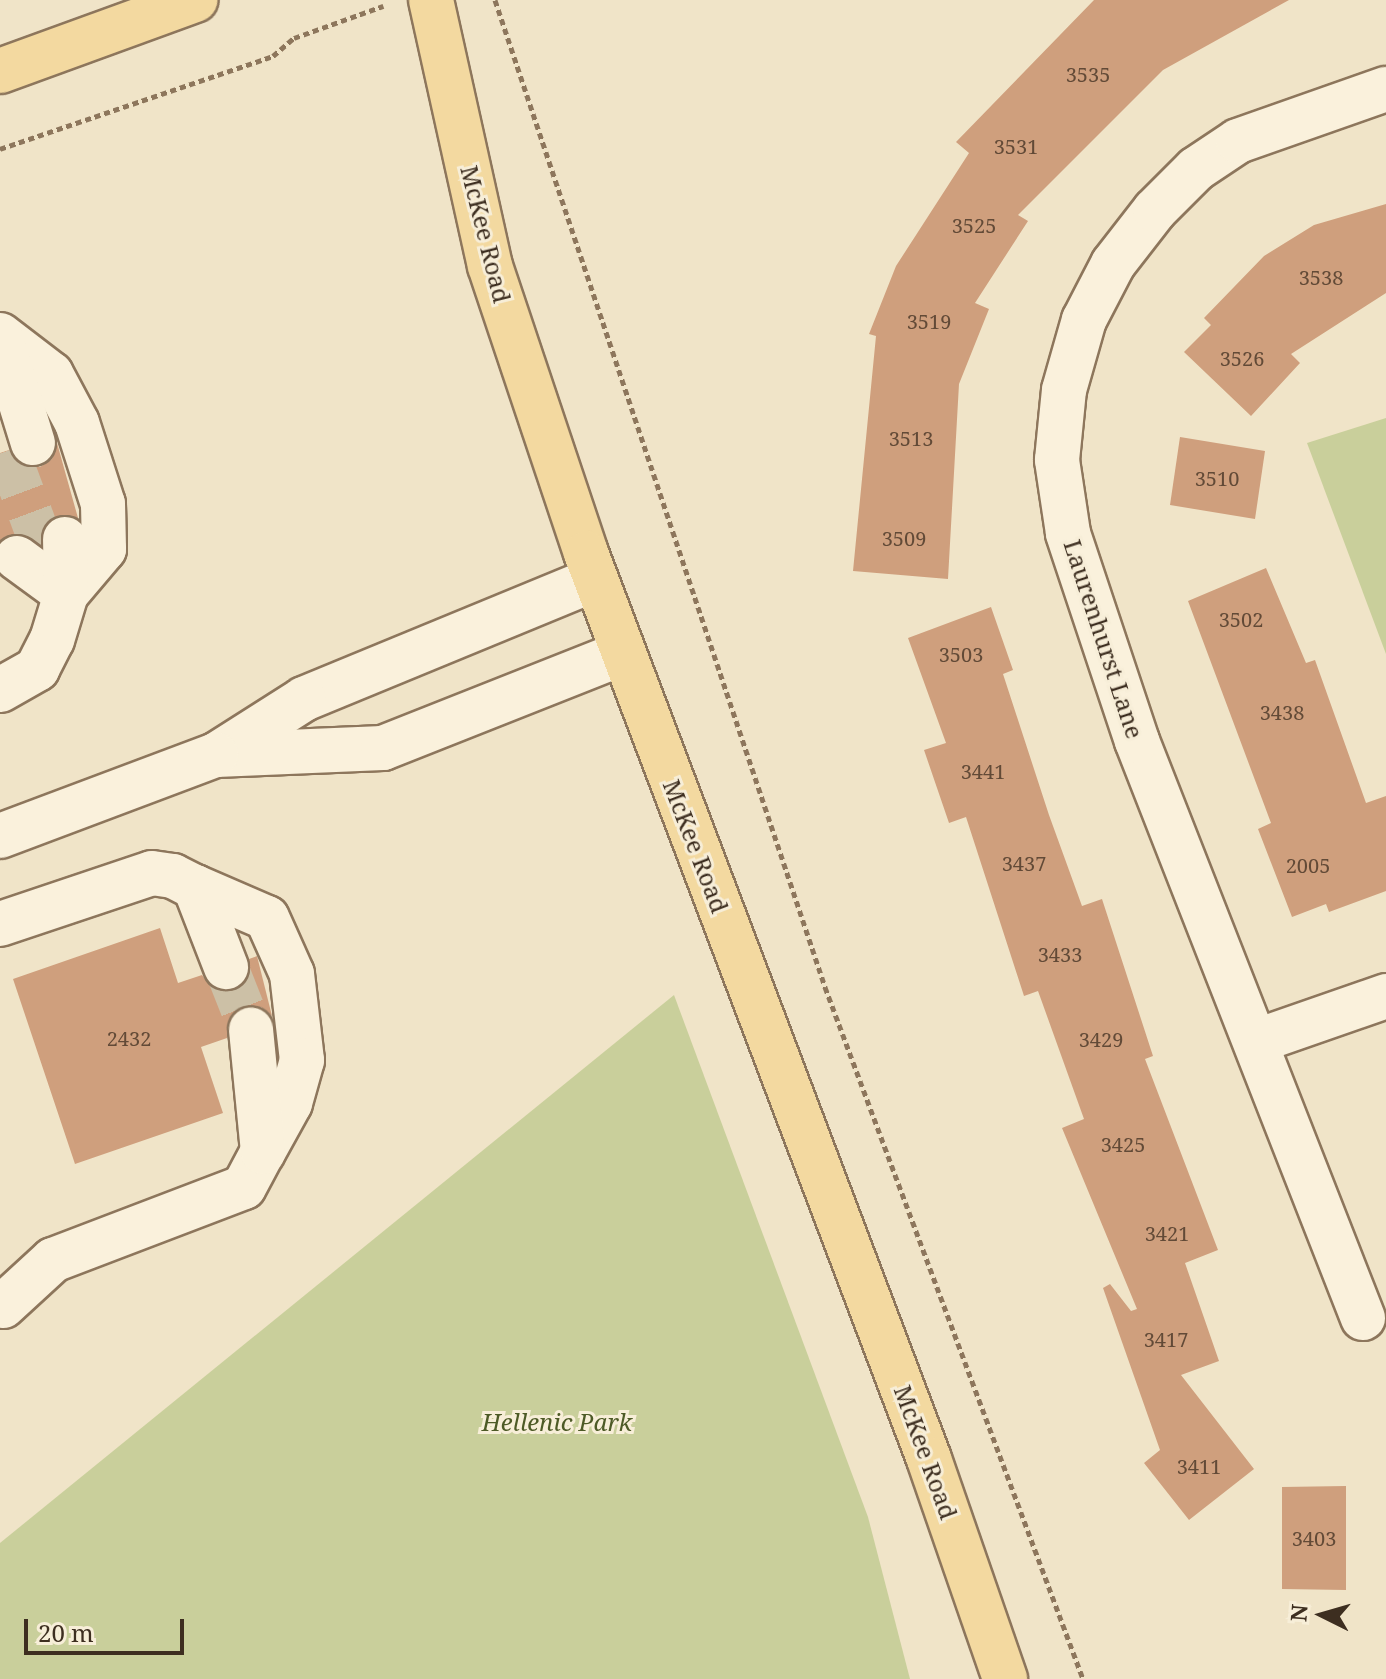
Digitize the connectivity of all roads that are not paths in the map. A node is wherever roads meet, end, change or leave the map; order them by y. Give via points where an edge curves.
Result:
1 (195, 0) edge
2 (431, 0) edge
3 (0, 71) edge
4 (1386, 89) edge
5 (0, 336) edge
6 (13, 439) edge
7 (42, 548) tunnel mouth
8 (595, 579) junction
9 (66, 594) junction
10 (623, 653) junction
11 (0, 690) edge
12 (216, 755) junction
13 (0, 836) edge
14 (195, 887) junction
15 (0, 924) edge
16 (226, 967) tunnel mouth
17 (1386, 996) edge
18 (251, 1030) tunnel mouth
19 (1257, 1041) junction
20 (263, 1152) junction
21 (3, 1306) dead end
22 (1363, 1318) dead end
23 (1005, 1679) edge

1 - 3 main road
2 - 8 main road, McKee Road via 490,266
4 - 19 street, Laurenhurst Lane via 1283,121 1196,169 1113,264 1084,320 1064,390 1057,460 1068,533 1137,741
5 - 6 street
5 - 9 street via 51,374 77,423 103,504 104,549
7 - 9 street
8 - 10 main road, McKee Road
8 - 12 street via 304,699
9 - 11 street via 37,669
10 - 12 street via 383,748
10 - 23 main road, McKee Road via 934,1471
12 - 13 street
14 - 15 street via 152,873
14 - 16 street
14 - 20 street via 267,918 292,974 302,1060 290,1103
17 - 19 street
18 - 20 street
19 - 22 street, Laurenhurst Lane
20 - 21 street via 244,1187 53,1260

